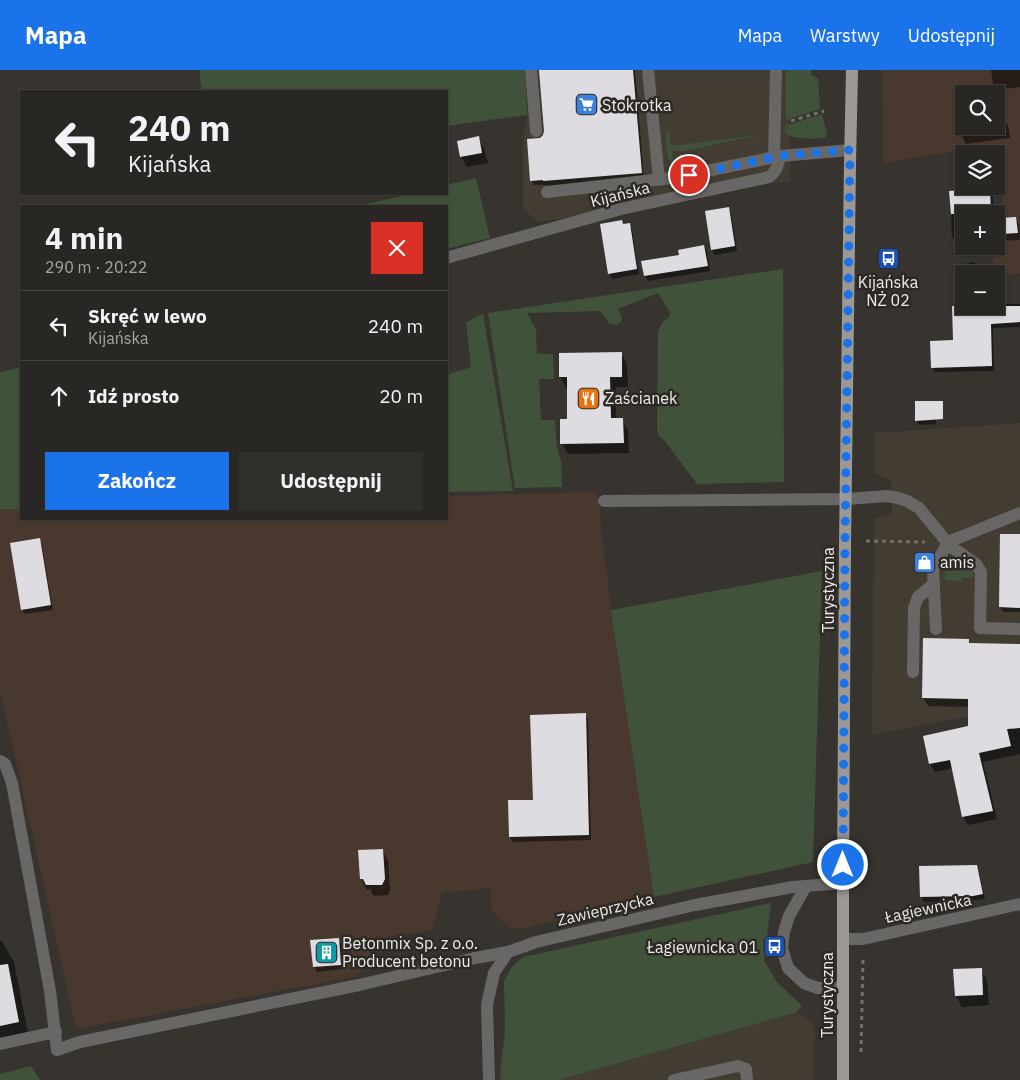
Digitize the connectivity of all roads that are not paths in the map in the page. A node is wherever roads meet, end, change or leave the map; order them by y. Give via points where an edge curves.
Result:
1 (531, 70) edge
2 (648, 70) edge
3 (776, 70) edge
4 (852, 70) edge
5 (536, 131) dead end
6 (850, 150) junction
7 (777, 157) junction
8 (659, 180) junction
9 (547, 192) dead end
10 (448, 257) edge
11 (846, 499) junction
12 (604, 501) dead end
13 (1020, 514) edge
14 (948, 542) junction
15 (934, 584) junction
16 (936, 629) dead end
17 (1020, 629) edge
18 (913, 672) dead end
19 (0, 761) edge
20 (843, 883) junction
21 (806, 886) junction
22 (1020, 904) edge
23 (843, 939) junction
24 (508, 952) junction
25 (843, 988) junction
26 (56, 1032) junction
27 (0, 1044) edge
28 (704, 1077) edge
29 (489, 1080) edge
30 (674, 1080) edge
31 (748, 1080) edge
32 (843, 1080) edge

1 - 5 street
2 - 8 street
3 - 7 street
4 - 6 main road, Turystyczna
6 - 7 street
6 - 11 main road, Turystyczna
7 - 8 street
7 - 10 street, Kijańska via 777,168 769,177 621,209
8 - 9 street
11 - 12 street
11 - 14 street via 887,496 908,501 919,508
11 - 20 main road, Turystyczna
13 - 14 street
14 - 15 street via 933,570
14 - 17 street via 969,557 981,572 980,628
15 - 16 street
15 - 18 street via 918,597 914,608
19 - 26 street via 5,764 12,783
20 - 21 street, Zawieprzycka
20 - 23 main road, Turystyczna
21 - 24 street, Zawieprzycka via 694,905 536,942
21 - 25 street via 784,932 782,948 788,968 804,982 818,988
22 - 23 street, Łagiewnicka via 863,939
23 - 25 main road, Turystyczna
24 - 26 street, Zawieprzycka via 80,1042 57,1050
24 - 29 street via 494,973 487,1005
25 - 32 main road, Turystyczna
26 - 27 street
28 - 30 street
28 - 31 street via 738,1066 746,1069

